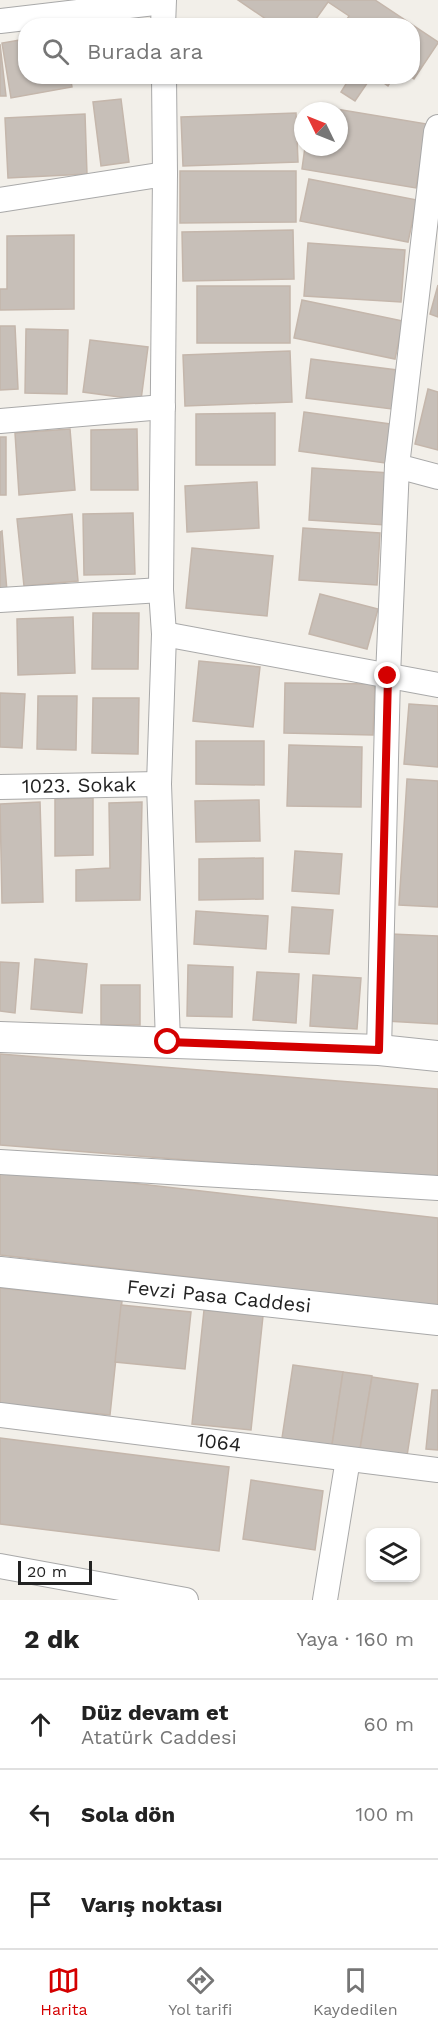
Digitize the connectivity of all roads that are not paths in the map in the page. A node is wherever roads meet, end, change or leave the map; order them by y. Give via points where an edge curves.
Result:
1 (163, 1) edge
2 (24, 18) edge
3 (163, 18) edge
4 (18, 19) edge
5 (0, 21) edge
6 (164, 84) edge
7 (438, 127) edge
8 (165, 174) junction
9 (0, 200) edge
10 (163, 407) junction
11 (0, 421) edge
12 (397, 466) junction
13 (438, 477) edge
14 (161, 590) junction
15 (0, 600) edge
16 (164, 634) junction
17 (388, 676) junction
18 (438, 685) edge
19 (159, 783) junction
20 (0, 787) edge
21 (0, 1037) edge
22 (168, 1042) junction
23 (379, 1050) junction
24 (438, 1056) edge
25 (0, 1162) edge
26 (438, 1188) edge
27 (0, 1272) edge
28 (438, 1320) edge
29 (0, 1414) edge
30 (348, 1459) junction
31 (438, 1470) edge
32 (0, 1566) edge
33 (186, 1600) edge
34 (325, 1600) edge

1 - 2 street
1 - 3 street
4 - 5 street
6 - 8 street
7 - 12 street
8 - 9 street
8 - 10 street
10 - 11 street
10 - 14 street
12 - 13 street
12 - 17 street
14 - 15 street
14 - 16 street
16 - 17 street
16 - 19 street
17 - 18 street
17 - 23 street
19 - 20 street, 1023. Sokak
19 - 22 street
21 - 22 street
22 - 23 street
23 - 24 street
25 - 26 street
27 - 28 street, Fevzi Pasa Caddesi
29 - 30 street, 1064
30 - 31 street, 1064
30 - 34 street
32 - 33 street

